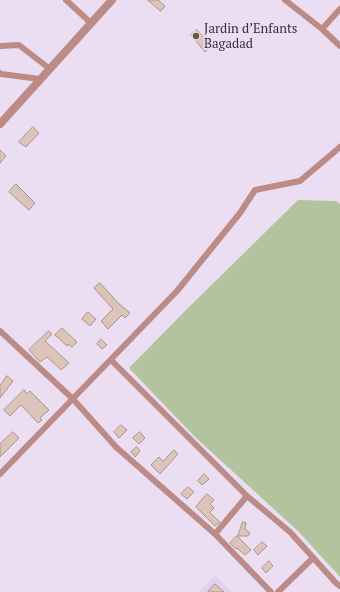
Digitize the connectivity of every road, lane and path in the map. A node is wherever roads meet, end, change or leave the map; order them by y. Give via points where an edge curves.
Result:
1 (66, 0) edge
2 (112, 0) edge
3 (285, 0) edge
4 (340, 9) edge
5 (92, 23) junction
6 (322, 29) junction
7 (0, 46) edge
8 (340, 46) edge
9 (50, 69) junction
10 (0, 73) edge
11 (40, 79) junction
12 (0, 124) edge
13 (340, 147) edge
14 (0, 331) edge
15 (110, 360) junction
16 (73, 399) junction
17 (0, 474) edge
18 (247, 496) junction
19 (215, 534) junction
20 (313, 558) junction
21 (340, 586) edge
22 (271, 592) edge
23 (278, 592) edge

1 - 5 street
2 - 5 street
3 - 6 street
4 - 6 street
5 - 9 street
6 - 8 street
7 - 9 street via 19,45
9 - 11 street
10 - 11 street
11 - 12 street
13 - 15 street via 300,181 255,190 240,213 177,292
14 - 16 street
15 - 16 street
15 - 18 street
16 - 17 street
16 - 19 street via 116,446
18 - 19 street
18 - 20 street via 290,532
19 - 22 street
20 - 21 street
20 - 23 street

